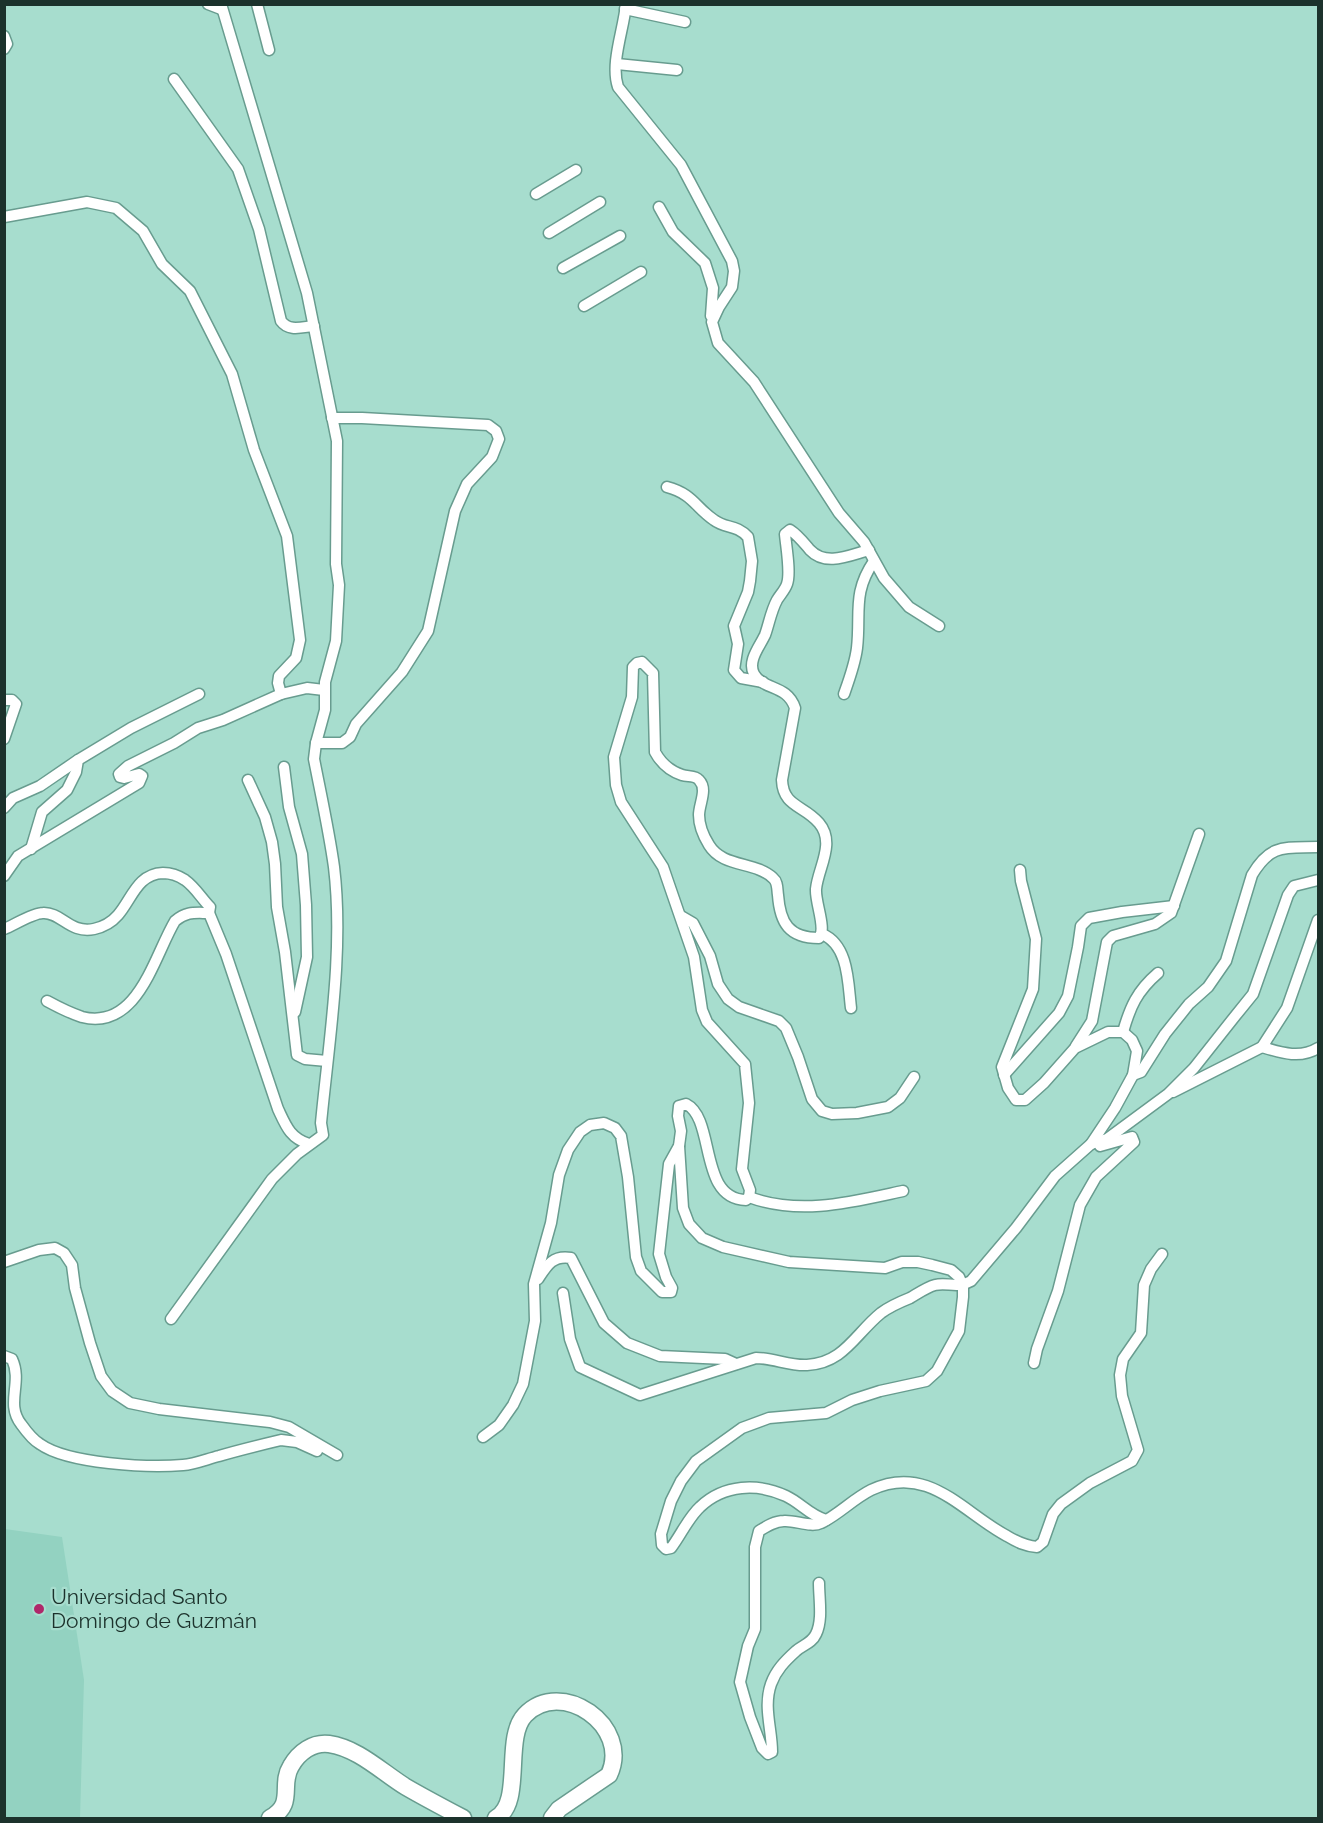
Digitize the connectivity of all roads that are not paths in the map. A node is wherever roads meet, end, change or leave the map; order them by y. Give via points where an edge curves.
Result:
1 (208, 4) edge
2 (257, 4) edge
3 (221, 7) edge
4 (626, 7) edge
5 (684, 22) dead end
6 (4, 36) edge
7 (4, 49) edge
8 (269, 50) dead end
9 (617, 64) junction
10 (677, 70) dead end
11 (174, 79) dead end
12 (576, 170) dead end
13 (536, 194) dead end
14 (600, 202) dead end
15 (660, 207) dead end
16 (4, 218) edge
17 (549, 233) dead end
18 (620, 236) dead end
19 (563, 268) dead end
20 (641, 272) dead end
21 (584, 306) dead end
22 (712, 322) junction
23 (314, 326) junction
24 (332, 418) junction
25 (667, 487) dead end
26 (869, 550) junction
27 (874, 561) junction
28 (939, 626) dead end
29 (763, 682) junction
30 (324, 690) junction
31 (199, 694) dead end
32 (281, 694) junction
33 (844, 694) dead end
34 (4, 700) edge
35 (4, 739) edge
36 (316, 743) junction
37 (78, 759) junction
38 (284, 766) dead end
39 (248, 780) dead end
40 (4, 808) edge
41 (1199, 834) dead end
42 (1318, 847) edge
43 (31, 849) junction
44 (1020, 870) dead end
45 (4, 876) edge
46 (1318, 880) edge
47 (1174, 906) junction
48 (209, 913) junction
49 (681, 916) junction
50 (1318, 920) edge
51 (4, 929) edge
52 (822, 934) junction
53 (1158, 973) dead end
54 (47, 1001) dead end
55 (851, 1008) dead end
56 (293, 1019) junction
57 (1123, 1032) junction
58 (1262, 1047) junction
59 (1075, 1048) junction
60 (1318, 1048) edge
61 (327, 1060) junction
62 (1004, 1075) junction
63 (1132, 1075) junction
64 (914, 1077) dead end
65 (1168, 1094) junction
66 (309, 1144) junction
67 (1091, 1144) junction
68 (679, 1146) junction
69 (903, 1191) dead end
70 (749, 1197) junction
71 (1162, 1254) dead end
72 (4, 1262) edge
73 (534, 1284) junction
74 (963, 1286) junction
75 (563, 1293) dead end
76 (171, 1318) dead end
77 (4, 1356) edge
78 (1034, 1363) dead end
79 (736, 1364) junction
80 (483, 1437) dead end
81 (826, 1520) junction
82 (819, 1583) dead end
83 (270, 1818) edge
84 (463, 1818) edge
85 (496, 1818) edge
86 (552, 1818) edge

1 - 3 street
2 - 8 street
3 - 23 street
4 - 5 street
4 - 9 street
6 - 7 street
9 - 10 street
9 - 22 street via 618,87 681,165 732,261 732,287
11 - 23 street via 238,170 259,229 280,321 292,328
12 - 13 street
14 - 17 street
15 - 22 street via 673,231 708,270 714,294
16 - 32 street via 87,202 116,208 143,231 162,264 190,291 232,374 254,450 287,536 300,640 296,657 279,676
18 - 19 street
20 - 21 street
22 - 26 street via 718,344 753,382 838,513
23 - 24 street
24 - 30 street via 337,441 339,585 336,641
24 - 36 street via 488,425 499,439 492,457 467,484 455,511 428,631 402,672 356,724 350,737 342,743
25 - 29 street via 680,490 714,521 735,526 748,537 750,581 734,626 738,644 734,670 741,678
26 - 27 street
26 - 29 street via 827,560 814,555 796,534 785,534 788,583 777,600 751,665
27 - 28 street via 909,607
27 - 33 street via 860,590 857,649
29 - 52 street via 784,692 795,708 783,791 786,798 821,824 825,836 827,854 816,888
30 - 32 street via 307,688
30 - 36 street via 325,710
31 - 37 street
32 - 43 street via 198,728 128,766 120,777 139,774 140,783
34 - 35 street via 16,704
36 - 61 street via 314,759 334,867 336,910
37 - 40 street via 40,786 9,801
37 - 43 street via 67,790 42,812
38 - 56 street via 289,807 302,855 306,905 307,957
39 - 56 street via 272,842 276,907
41 - 47 street
42 - 63 street via 1276,848 1258,865 1226,961 1165,1034 1141,1072
43 - 45 street via 18,856
44 - 62 street via 1036,939 1035,964 1033,988 1002,1067
46 - 65 street via 1294,886 1253,994
47 - 59 street via 1171,914 1155,924 1113,936 1107,942 1092,1022
47 - 62 street via 1089,918 1081,926 1068,996 1059,1013
48 - 51 street via 210,907 187,881 163,873 145,879 117,917 99,928 74,927 43,913
48 - 54 street via 192,912 175,921 135,999 118,1012 104,1017 81,1017
48 - 66 street via 278,1109 290,1133
49 - 52 street via 663,867 621,802 616,785 614,757 632,697 633,667 642,662 652,673 655,752 671,770 702,782 699,816 709,845 716,855 774,879 779,907 792,933 804,938 819,938
49 - 64 street via 693,923 728,999 779,1021 786,1028 812,1099 822,1111 857,1113 888,1107 900,1098
49 - 70 street via 707,1022 745,1064 749,1103 742,1169
50 - 58 street via 1287,1008
52 - 55 street via 836,945 845,964
53 - 57 street via 1130,1006
56 - 61 street via 297,1055
57 - 59 street via 1108,1032
57 - 63 street via 1137,1052
58 - 60 street via 1284,1054 1308,1054
58 - 65 street
59 - 62 street via 1024,1100 1016,1100
61 - 66 street via 323,1135
63 - 67 street
65 - 67 street via 1107,1139
66 - 76 street via 266,1186
67 - 74 street via 1055,1176 1016,1228
67 - 78 street via 1103,1147 1132,1137 1134,1142 1096,1177 1080,1205
68 - 70 street via 679,1106 686,1104 694,1107 713,1173 723,1189 737,1200
68 - 73 street via 669,1164 659,1254 671,1292 662,1292 641,1271 621,1136 604,1123 590,1125 580,1132 568,1150
68 - 74 street via 682,1208 689,1224 702,1238 789,1263 885,1268 918,1262 951,1270
69 - 70 street via 844,1204 802,1207 769,1204
71 - 81 street via 1144,1285 1141,1333 1123,1359 1120,1375 1138,1450 1132,1461 1061,1504 1037,1547 1026,1546 993,1529 940,1490 914,1482 872,1490
72 - 77 street via 39,1250 55,1248 64,1253 72,1265 101,1376 112,1391 129,1403 270,1422 289,1428 337,1455 281,1440 184,1465 121,1464 68,1456 40,1444 20,1423 13,1404 17,1369 12,1359
73 - 79 street via 551,1261 561,1256 571,1258 604,1323 627,1343 660,1356 724,1359
73 - 80 street via 535,1321 523,1384 500,1425
74 - 79 street via 935,1285 889,1308 843,1353 828,1361 808,1365 756,1358
74 - 81 street via 958,1331 937,1371 926,1381 880,1390 826,1413 769,1418 741,1428 696,1461 681,1480 661,1534 662,1545 671,1548 701,1506 740,1487 763,1487
75 - 79 street via 579,1367 640,1395
81 - 82 street via 819,1525 784,1521 770,1525 759,1531 755,1547 755,1629 740,1682 762,1748 768,1754 772,1752 767,1700 771,1684 780,1666 817,1634
83 - 84 main road via 285,1804 286,1778 293,1762 308,1748 330,1744 360,1757
85 - 86 main road via 506,1808 512,1786 515,1738 524,1716 544,1703 560,1701 593,1714 608,1730 614,1749 613,1767 609,1775

